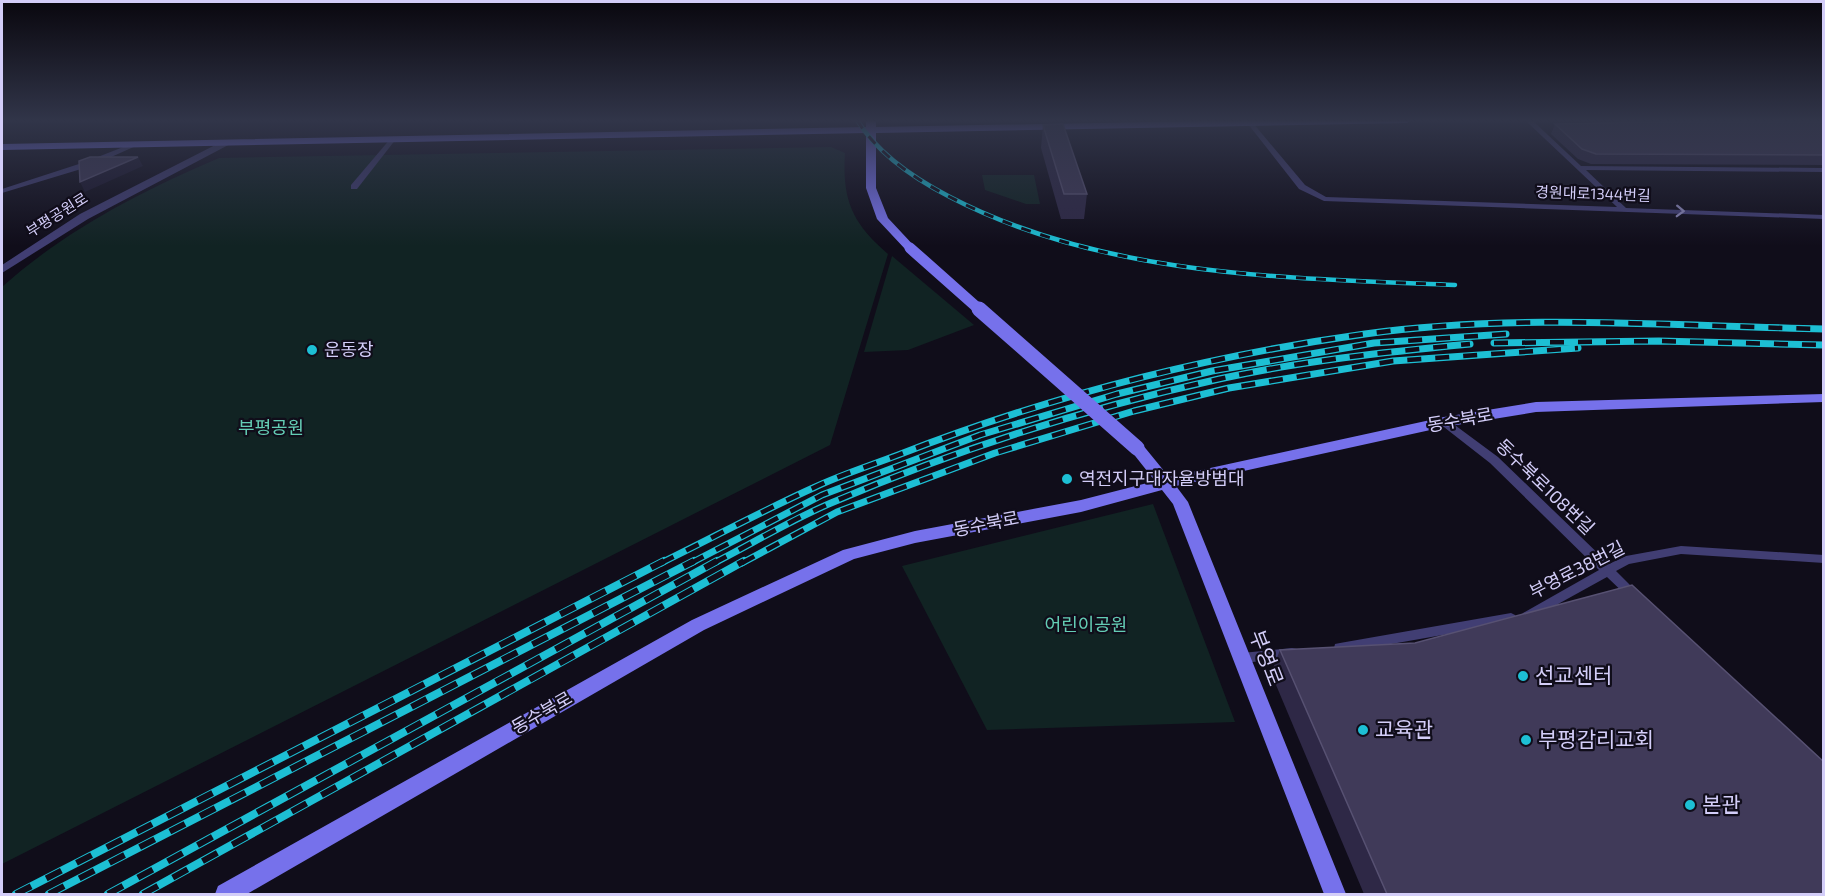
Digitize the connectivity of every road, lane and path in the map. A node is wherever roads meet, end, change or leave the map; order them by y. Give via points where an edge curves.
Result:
1 (95, 162) edge
2 (188, 162) edge
3 (374, 162) edge
4 (871, 162) edge
5 (1282, 162) edge
6 (1572, 162) edge
7 (1579, 168) junction
8 (1824, 170) edge
9 (354, 187) dead end
10 (2, 191) edge
11 (1622, 208) junction
12 (1824, 217) edge
13 (2, 270) edge
14 (1824, 398) edge
15 (1444, 422) junction
16 (1167, 483) junction
17 (1824, 559) edge
18 (1607, 571) junction
19 (1642, 603) edge
20 (1324, 650) edge
21 (1300, 652) edge
22 (1242, 658) junction
23 (226, 894) edge
24 (1335, 894) edge

1 - 10 lane
2 - 13 street, 부평공원로 via 58,230
3 - 9 lane
4 - 16 main road, 부영로, bridge via 871,188 883,219 910,248 1137,448
5 - 11 lane, 경원대로1344번길 via 1302,187 1324,199
6 - 7 lane
7 - 8 lane
7 - 11 lane
11 -> 12 lane, 경원대로1344번길
14 - 15 main road, 동수북로 via 1536,407
15 - 16 main road, 동수북로
15 - 18 lane, 동수북로108번길 via 1494,460
16 - 22 main road, 부영로 via 1180,502
16 - 23 main road, 동수북로 via 1082,506 915,537 826,564 698,625
17 - 18 lane, 부영로38번길 via 1681,550 1626,560
18 - 19 lane, 동수북로108번길
18 - 20 lane, 부영로38번길 via 1529,615
21 - 22 lane
22 - 24 main road, 부영로

